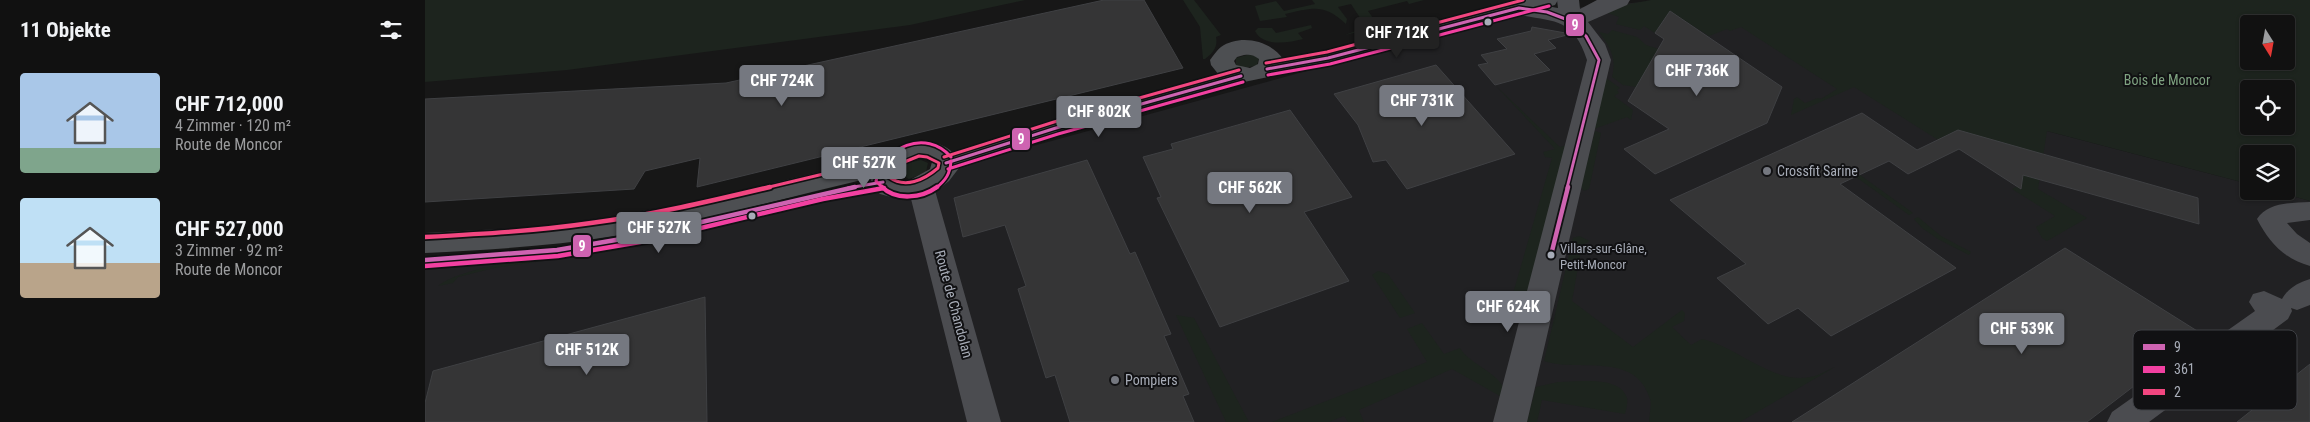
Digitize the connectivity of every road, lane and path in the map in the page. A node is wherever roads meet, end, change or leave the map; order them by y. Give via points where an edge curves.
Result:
1 (1547, 0) edge
2 (1619, 0) edge
3 (1520, 4) edge
4 (1570, 10) edge
5 (938, 157) junction
6 (885, 173) junction
7 (921, 187) junction
8 (2310, 212) edge
9 (425, 242) edge
10 (2310, 256) edge
11 (425, 260) edge
12 (2263, 302) dead end
13 (2250, 330) edge
14 (2140, 410) edge
15 (985, 422) edge
16 (1510, 422) edge
17 (2124, 422) edge

1 - 3 main road
2 - 4 street via 1604,4 1587,16
3 - 4 street via 1547,12
3 - 5 main road via 1328,58 1268,62 1257,48 1237,49 1224,57 1231,70 1160,100 1011,141
4 - 16 street via 1594,45 1599,60
5 - 6 main road via 907,153
5 - 7 main road via 941,175
6 - 7 main road via 888,186 897,190
6 - 9 main road via 604,228 519,238
6 - 11 main road via 822,193 645,235 557,250
7 - 15 street, Route de Chandolan
8 - 10 street via 2283,213 2271,219 2279,235
12 - 13 street via 2277,310
14 - 17 street

